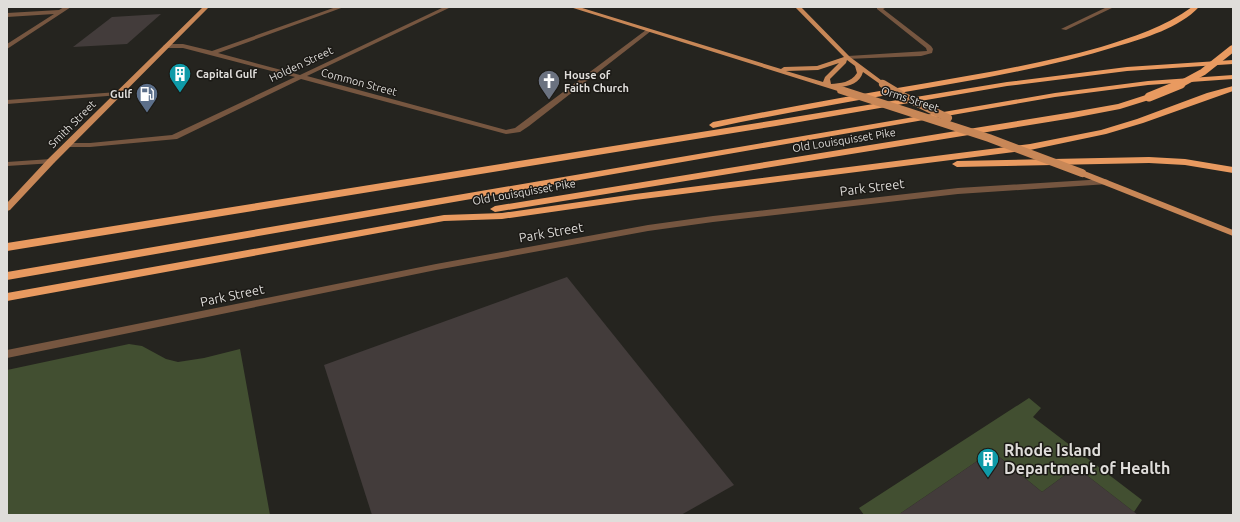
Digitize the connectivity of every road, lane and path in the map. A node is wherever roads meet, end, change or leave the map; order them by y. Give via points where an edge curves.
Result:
1 (68, 7) edge
2 (206, 7) edge
3 (341, 7) edge
4 (448, 7) edge
5 (573, 7) edge
6 (798, 7) edge
7 (884, 7) edge
8 (1111, 7) edge
9 (1196, 7) edge
10 (61, 11) junction
11 (7, 15) edge
12 (1064, 29) dead end
13 (648, 31) junction
14 (166, 46) junction
15 (7, 47) edge
16 (1232, 48) edge
17 (212, 53) junction
18 (848, 58) junction
19 (1233, 62) edge
20 (858, 66) junction
21 (764, 67) junction
22 (299, 77) junction
23 (1233, 77) edge
24 (828, 86) junction
25 (1233, 88) edge
26 (118, 94) junction
27 (7, 102) edge
28 (989, 138) junction
29 (67, 145) junction
30 (559, 157) junction
31 (51, 161) junction
32 (7, 164) edge
33 (880, 166) junction
34 (1233, 170) edge
35 (1105, 182) junction
36 (7, 208) edge
37 (444, 218) junction
38 (1233, 233) edge
39 (7, 247) edge
40 (7, 276) edge
41 (7, 296) edge
42 (7, 354) edge

1 - 10 street
2 - 14 main road, Smith Street
3 - 17 street
4 - 22 street, Holden Street
5 - 13 main road, Orms Street
6 - 18 main road
7 - 18 street via 879,8 929,47 930,52
8 - 12 street
9 - 30 highway via 1171,23 1138,38 1049,62 812,105
10 - 11 street
10 - 15 street
13 - 21 main road, Orms Street
13 - 22 street, Common Street via 526,124 517,130 506,132
14 - 17 street, Common Street via 183,46
14 - 26 main road, Smith Street
16 - 37 highway, Old Louisquisset Pike, bridge via 1204,72 1174,88 1120,106
17 - 22 street, Common Street
18 - 20 main road
18 - 21 main road via 810,69
18 - 24 main road via 827,78
19 - 30 highway via 1151,66 1055,77
20 - 24 main road via 860,73 856,79 846,84
20 - 28 main road, bridge via 922,106
21 - 24 main road, Orms Street
22 - 29 street, Holden Street via 174,137
23 - 40 highway via 1142,83 1055,95
24 - 28 main road, Orms Street, bridge
25 - 33 highway via 1128,125 1074,140
26 - 27 street
26 - 29 main road, Smith Street
28 - 35 main road, Orms Street, bridge
29 - 31 main road, Smith Street
30 - 39 highway
31 - 32 street
31 - 36 main road, Smith Street
33 - 34 highway via 1129,160 1185,162
33 - 37 highway via 502,216
35 - 38 main road, Orms Street
35 - 42 street, Park Street via 958,190 713,218 648,228 436,267
37 - 41 highway

